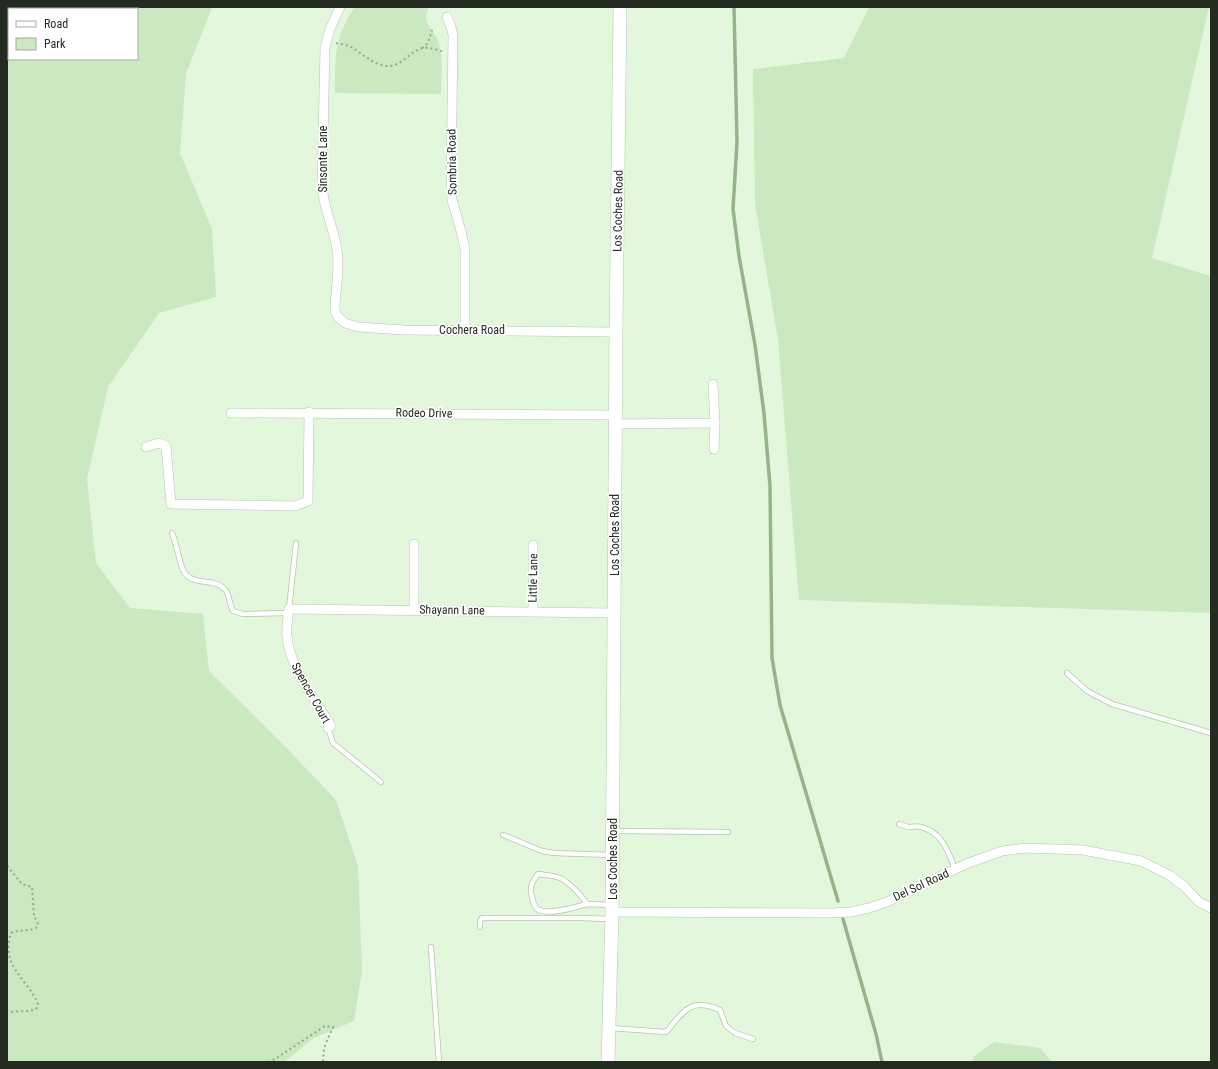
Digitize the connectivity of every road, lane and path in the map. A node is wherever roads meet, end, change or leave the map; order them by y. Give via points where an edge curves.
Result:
1 (340, 7) edge
2 (620, 7) edge
3 (447, 17) dead end
4 (432, 30) dead end
5 (336, 43) dead end
6 (420, 49) junction
7 (442, 51) dead end
8 (335, 311) joint
9 (465, 330) junction
10 (616, 332) junction
11 (713, 384) dead end
12 (309, 412) junction
13 (231, 413) dead end
14 (616, 419) junction
15 (714, 423) junction
16 (146, 447) dead end
17 (714, 449) dead end
18 (172, 533) dead end
19 (296, 543) dead end
20 (414, 544) dead end
21 (533, 545) dead end
22 (414, 610) junction
23 (289, 611) junction
24 (533, 611) junction
25 (614, 613) junction
26 (1067, 673) dead end
27 (328, 728) joint
28 (1211, 733) edge
29 (381, 782) dead end
30 (899, 824) dead end
31 (613, 831) junction
32 (728, 832) dead end
33 (503, 834) dead end
34 (613, 855) junction
35 (7, 866) edge
36 (955, 869) junction
37 (587, 904) junction
38 (1211, 908) edge
39 (612, 912) junction
40 (480, 927) dead end
41 (431, 946) dead end
42 (7, 1012) edge
43 (609, 1028) junction
44 (753, 1039) dead end
45 (268, 1062) edge
46 (323, 1062) edge
47 (439, 1062) edge
48 (608, 1062) edge

1 - 8 street, Sinsonte Lane via 325,48 322,145 323,200 338,256
2 - 10 main road, Los Coches Road
3 - 9 street, Sombria Road via 453,38 451,191 465,249
4 - 6 path via 428,43
5 - 6 path via 352,47 375,63 386,66 400,63
6 - 7 path
8 - 9 street, Cochera Road via 345,323 358,327
9 - 10 street, Cochera Road
10 - 14 main road, Los Coches Road
11 - 15 street
12 - 13 street, Rodeo Drive
12 - 14 street, Rodeo Drive
12 - 16 street via 308,501 295,506 171,504 166,446 158,443
14 - 15 street, Rodeo Drive
14 - 25 main road, Los Coches Road
15 - 17 street
18 - 23 lane via 184,572 194,580 221,586 228,593 233,611 244,614
19 - 23 lane
20 - 22 street
21 - 24 street, Little Lane
22 - 23 street, Shayann Lane
22 - 24 street, Shayann Lane
23 - 27 street, Spencer Court via 287,636 292,658 302,679 332,726
24 - 25 street, Shayann Lane
25 - 31 main road, Los Coches Road
26 - 28 lane via 1087,691 1112,704
27 - 29 lane via 333,743
30 - 36 lane via 927,828 934,833 947,849
31 - 32 lane
31 - 34 main road, Los Coches Road
33 - 34 lane via 554,854
34 - 39 main road, Los Coches Road
35 - 42 path via 22,884 32,887 34,916 38,924 29,931 17,930 10,933 8,942 8,955 16,972 35,995 38,1004 29,1011
36 - 38 street, Del Sol Road via 1013,849 1083,850 1129,858 1152,866 1176,880 1199,902
36 - 39 street, Del Sol Road via 887,902 851,912
37 - 37 lane via 581,895 560,878 538,874 532,883 530,893 538,909 567,910
37 - 39 lane
39 - 40 lane via 581,918 482,918
39 - 43 main road, Los Coches Road
41 - 47 lane
43 - 44 lane via 666,1032 682,1013 693,1005 708,1005 720,1010 726,1026 735,1033
43 - 48 main road, Los Coches Road
45 - 46 path via 325,1026 333,1027 324,1048

